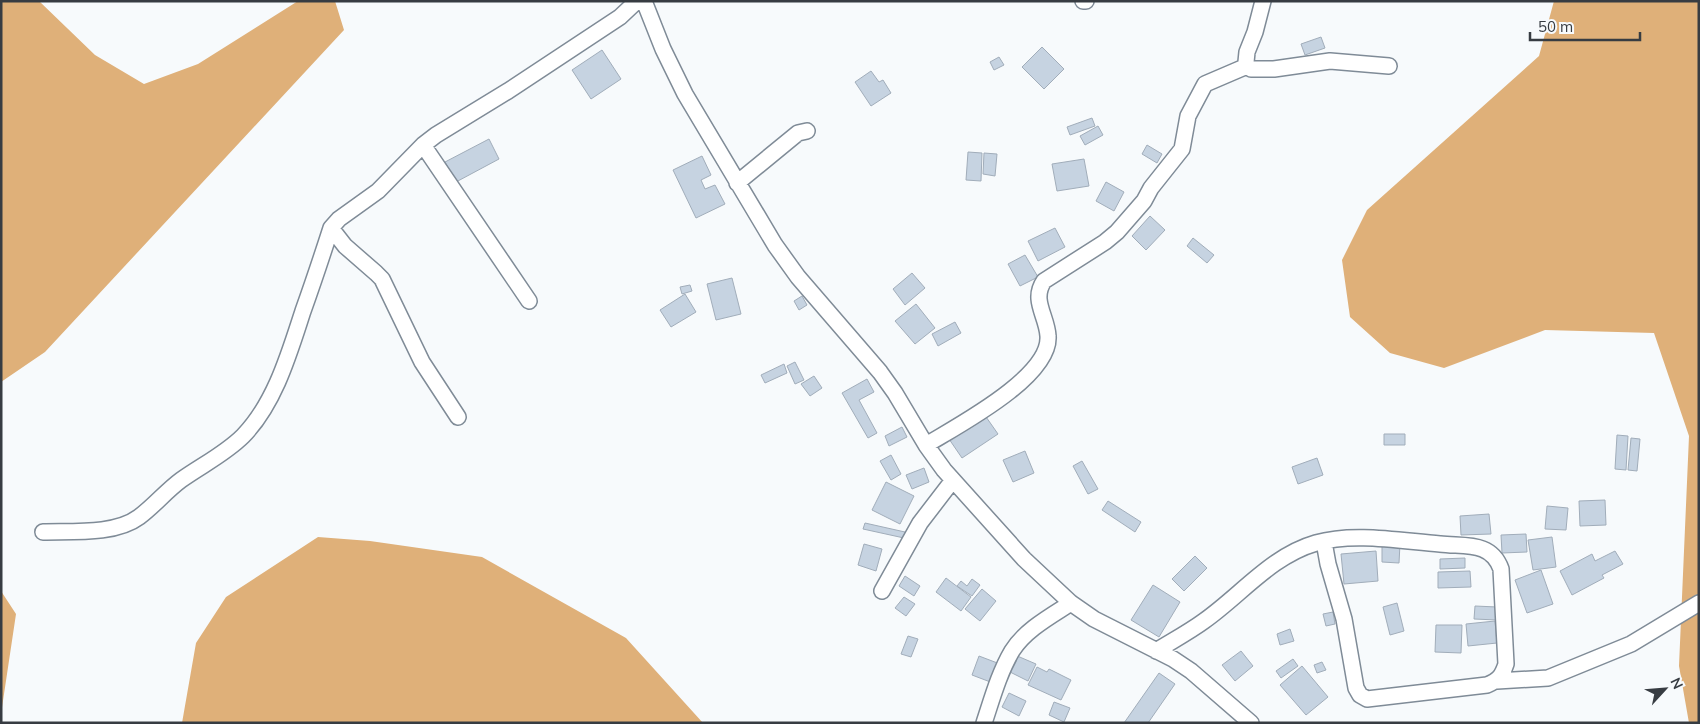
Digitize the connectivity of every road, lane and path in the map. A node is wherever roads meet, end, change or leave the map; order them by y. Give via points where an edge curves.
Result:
1 (637, 1) edge
2 (644, 1) edge
3 (1263, 1) edge
4 (1246, 66) junction
5 (1389, 66) dead end
6 (807, 131) dead end
7 (423, 145) junction
8 (737, 183) junction
9 (331, 228) junction
10 (529, 301) dead end
11 (458, 417) dead end
12 (926, 445) junction
13 (953, 480) junction
14 (43, 532) dead end
15 (1324, 542) junction
16 (882, 591) dead end
17 (1071, 603) junction
18 (1699, 604) edge
19 (1156, 651) junction
20 (1497, 681) junction
21 (984, 723) edge
22 (1251, 723) edge

1 - 7 street via 612,23
2 - 8 street via 685,94
3 - 4 street
4 - 5 street via 1251,70 1274,69 1330,61
4 - 12 street via 1205,84 1188,116 1182,149 1117,232 1044,281 1039,288 1048,337 1047,348 1034,370 1010,393
6 - 8 street via 798,133
7 - 9 street via 378,191
7 - 10 street
8 - 12 street via 798,277 896,393
9 - 11 street via 344,246 382,279 422,362
9 - 14 street via 293,344 276,384 259,416 243,435 228,450 175,485 137,519 99,530
12 - 13 street
13 - 16 street via 920,522
13 - 17 street via 1024,559
15 - 19 street via 1293,553 1204,621
15 - 20 street via 1360,695 1367,699 1487,685
15 - 20 street via 1352,538 1387,539 1481,548 1491,553 1501,569 1506,655 1502,676
17 - 19 street via 1094,619
17 - 21 street via 1024,637 1012,651
18 - 20 street via 1631,644 1548,678
19 - 22 street via 1190,671

